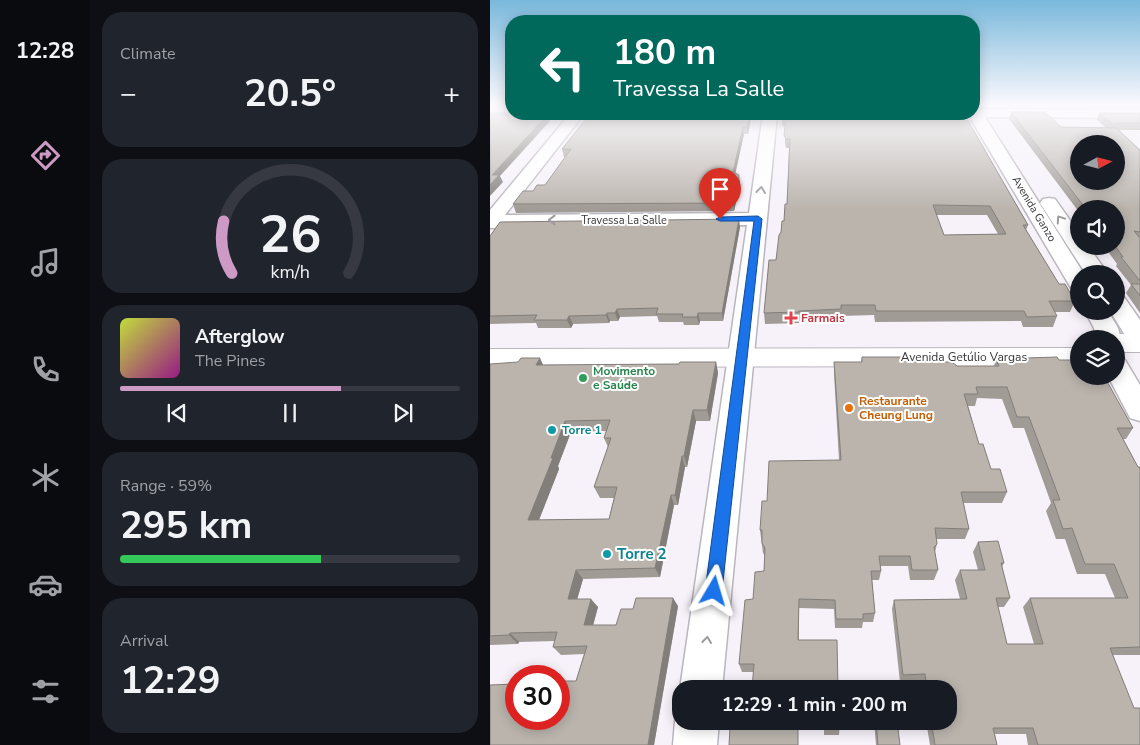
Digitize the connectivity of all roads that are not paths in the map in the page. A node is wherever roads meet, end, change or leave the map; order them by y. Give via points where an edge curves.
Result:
1 (555, 141) edge
2 (767, 141) edge
3 (996, 141) edge
4 (1003, 141) edge
5 (1024, 193) junction
6 (1043, 193) junction
7 (758, 219) junction
8 (490, 221) edge
9 (1091, 265) edge
10 (1070, 268) edge
11 (1125, 317) edge
12 (1140, 341) edge
13 (1125, 342) edge
14 (490, 343) edge
15 (1070, 347) edge
16 (751, 350) junction
17 (1125, 357) edge
18 (1140, 357) edge
19 (490, 358) edge
20 (1125, 382) edge
21 (1140, 410) edge
22 (703, 680) edge
23 (696, 730) edge
24 (694, 745) edge

1 - 8 street
7 -> 2 street
3 - 5 street, Avenida Ganzo
4 - 6 street, Avenida Ganzo
5 - 6 street
5 - 10 street, Avenida Ganzo
9 -> 6 street, Avenida Ganzo
7 -> 8 street, Travessa La Salle
7 - 16 street
11 - 12 street
12 - 13 main road
14 - 16 main road, Avenida Getúlio Vargas
15 - 16 main road, Avenida Getúlio Vargas
16 - 19 main road, Avenida Getúlio Vargas
22 -> 16 street
17 - 18 main road
20 - 21 street
23 - 24 street

